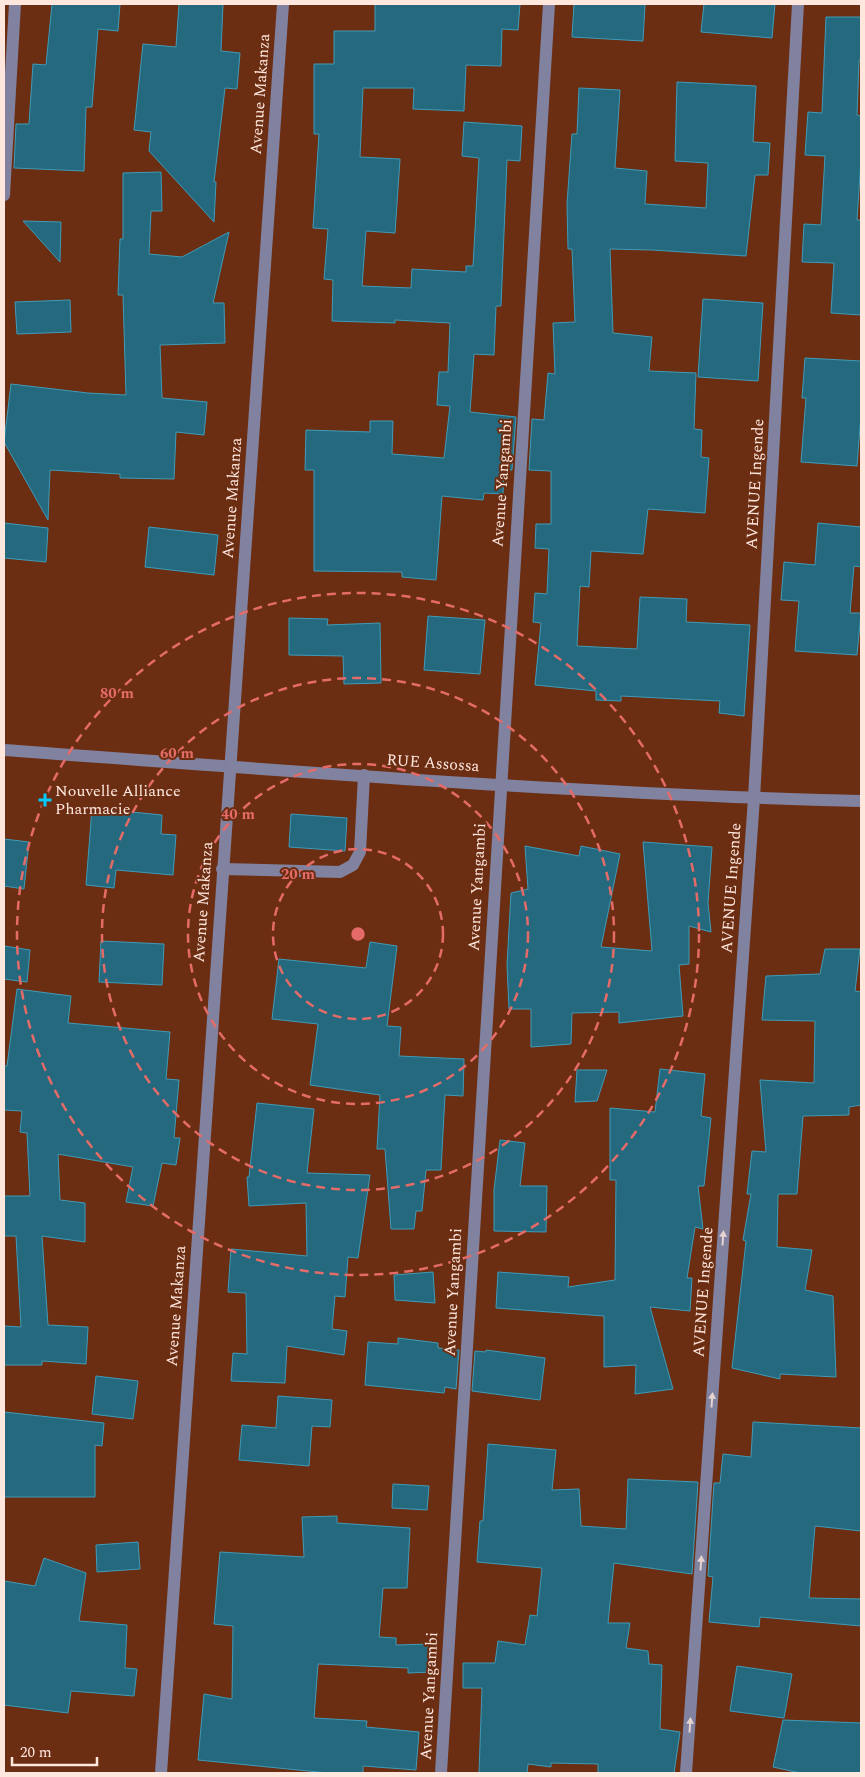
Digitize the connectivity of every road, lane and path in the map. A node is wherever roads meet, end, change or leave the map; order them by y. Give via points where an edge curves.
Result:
1 (15, 4) edge
2 (283, 4) edge
3 (549, 4) edge
4 (798, 4) edge
5 (4, 195) edge
6 (4, 750) edge
7 (229, 766) junction
8 (364, 775) junction
9 (499, 783) junction
10 (754, 798) junction
11 (861, 801) edge
12 (222, 869) junction
13 (161, 1773) edge
14 (441, 1773) edge
15 (686, 1773) edge

1 - 5 street
2 - 7 street, Avenue Makanza
3 - 9 street, Avenue Yangambi
4 - 10 street, AVENUE Ingende
6 - 7 street, RUE Assossa
7 - 8 street, RUE Assossa
7 - 12 street, Avenue Makanza
8 - 9 street, RUE Assossa
8 - 12 street via 360,852 354,865 340,872
9 - 10 street, RUE Assossa
9 - 14 street, Avenue Yangambi
10 - 11 street, RUE Assossa
15 -> 10 street, AVENUE Ingende
12 - 13 street, Avenue Makanza

